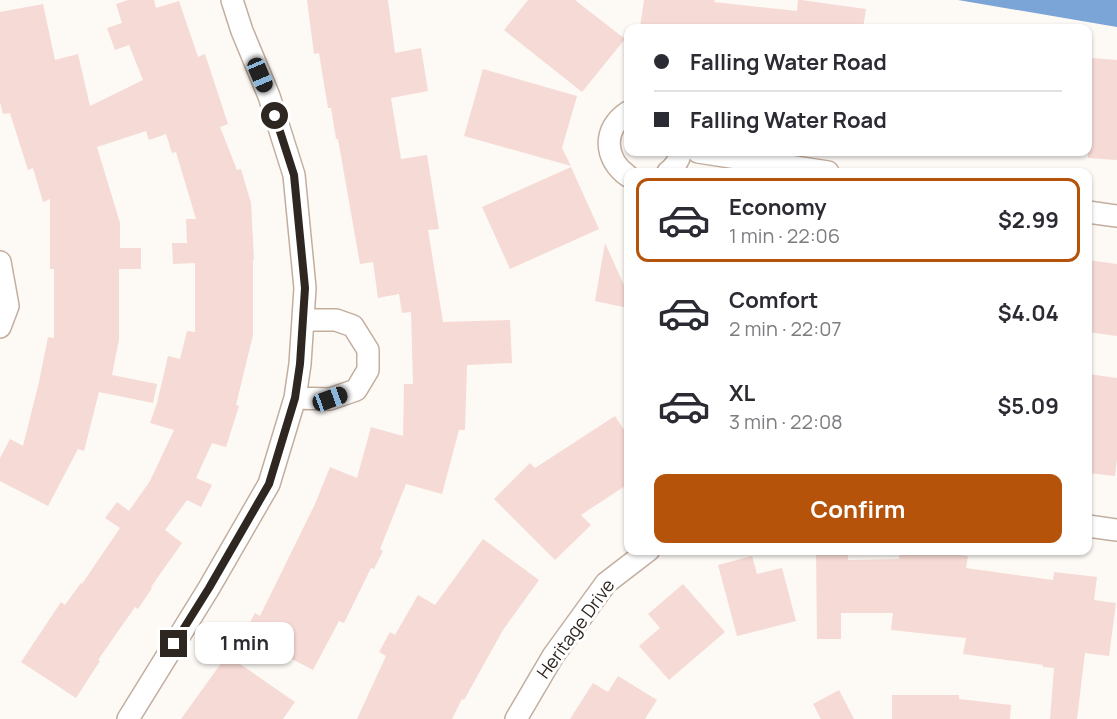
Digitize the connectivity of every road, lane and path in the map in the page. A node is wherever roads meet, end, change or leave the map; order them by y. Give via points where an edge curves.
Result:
1 (232, 0) edge
2 (624, 114) edge
3 (724, 156) edge
4 (802, 168) edge
5 (624, 174) edge
6 (1092, 213) edge
7 (1117, 216) edge
8 (0, 262) edge
9 (304, 320) junction
10 (0, 327) edge
11 (295, 398) junction
12 (1092, 527) edge
13 (1117, 530) edge
14 (642, 555) edge
15 (128, 719) edge
16 (516, 719) edge

1 - 9 street via 294,175 305,288
2 - 5 street via 613,127 609,140 613,162
3 - 4 street
6 - 7 street
8 - 10 street via 8,306
9 - 11 street
9 - 11 street via 336,320 352,326 368,350 368,370 356,390 330,399
11 - 15 street via 269,484
12 - 13 street
14 - 16 street, Heritage Drive via 606,583 553,656

